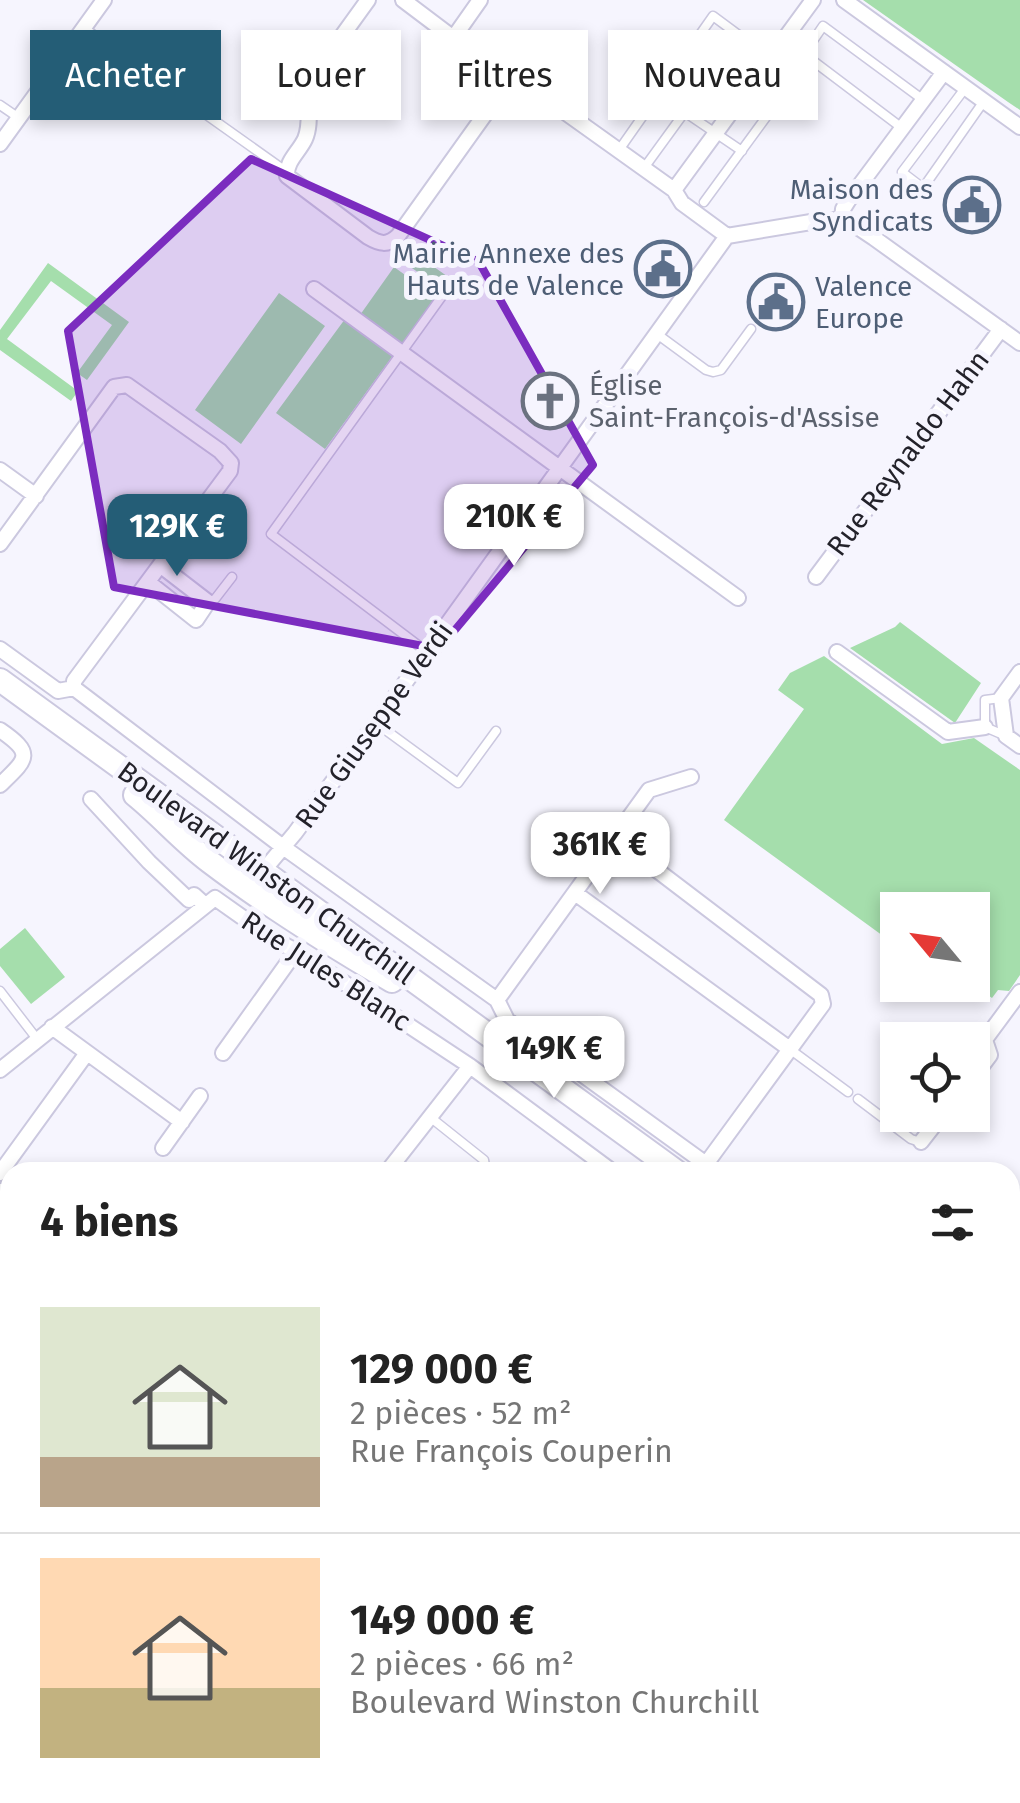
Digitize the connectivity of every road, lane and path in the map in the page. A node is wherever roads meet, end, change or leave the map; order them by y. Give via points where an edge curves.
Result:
1 (104, 0) edge
2 (368, 0) edge
3 (403, 0) edge
4 (480, 0) edge
5 (813, 0) edge
6 (844, 0) edge
7 (84, 28) junction
8 (444, 30) edge
9 (459, 30) edge
10 (703, 30) edge
11 (732, 30) edge
12 (791, 30) edge
13 (944, 72) junction
14 (966, 88) junction
15 (923, 100) junction
16 (984, 101) junction
17 (0, 105) edge
18 (19, 118) junction
19 (481, 120) edge
20 (576, 120) edge
21 (640, 120) edge
22 (679, 120) edge
23 (694, 120) edge
24 (724, 120) edge
25 (765, 120) edge
26 (1020, 127) edge
27 (902, 128) junction
28 (714, 133) junction
29 (0, 144) edge
30 (619, 150) junction
31 (742, 151) junction
32 (644, 168) junction
33 (287, 172) junction
34 (674, 190) junction
35 (704, 202) dead end
36 (842, 220) junction
37 (727, 236) junction
38 (314, 288) dead end
39 (445, 292) dead end
40 (751, 329) dead end
41 (1001, 329) junction
42 (657, 334) junction
43 (1020, 343) edge
44 (402, 353) junction
45 (560, 468) junction
46 (0, 470) edge
47 (36, 496) junction
48 (0, 544) edge
49 (160, 565) junction
50 (816, 576) dead end
51 (232, 577) dead end
52 (148, 582) junction
53 (738, 598) dead end
54 (208, 602) junction
55 (0, 648) edge
56 (427, 652) junction
57 (837, 652) dead end
58 (1020, 672) edge
59 (0, 680) edge
60 (74, 688) junction
61 (0, 696) edge
62 (1001, 698) junction
63 (376, 723) junction
64 (985, 727) junction
65 (0, 730) edge
66 (496, 731) dead end
67 (1006, 736) junction
68 (1020, 746) edge
69 (691, 777) dead end
70 (0, 786) edge
71 (91, 799) dead end
72 (616, 839) junction
73 (283, 847) junction
74 (264, 871) junction
75 (248, 890) junction
76 (576, 893) junction
77 (205, 905) junction
78 (296, 952) junction
79 (0, 991) edge
80 (1020, 992) edge
81 (497, 1000) junction
82 (52, 1026) junction
83 (990, 1033) edge
84 (37, 1039) junction
85 (790, 1050) junction
86 (87, 1053) junction
87 (223, 1053) dead end
88 (470, 1066) junction
89 (0, 1070) edge
90 (848, 1092) dead end
91 (200, 1096) dead end
92 (858, 1099) dead end
93 (430, 1117) junction
94 (182, 1122) junction
95 (928, 1132) edge
96 (920, 1142) joint
97 (163, 1148) dead end
98 (7, 1162) edge
99 (396, 1162) edge
100 (484, 1162) edge
101 (600, 1162) edge
102 (638, 1162) edge
103 (663, 1162) edge
104 (704, 1162) edge
105 (716, 1162) edge

1 - 7 street
2 - 33 street via 312,79 307,135
3 - 8 street
4 - 9 street
5 - 12 street
6 - 13 street
7 - 18 street
7 - 33 lane
10 - 11 lane via 713,16
13 - 14 street
13 - 15 street
14 - 16 street
14 - 16 lane via 902,172 923,188
15 - 27 street
15 - 27 lane via 823,26 804,54
16 - 26 street
17 - 18 lane
18 - 29 street
19 - 33 street via 392,242 368,237
20 - 30 street
21 - 30 lane
22 - 32 lane
23 - 28 lane
24 - 28 street
25 - 31 lane
27 - 36 street via 848,201
28 - 31 lane
28 - 34 street
30 - 32 street
31 - 35 lane
32 - 34 street
34 - 37 street
36 - 37 street
36 - 41 street
37 - 42 street, Rue Giuseppe Verdi
38 - 44 street
39 - 44 lane
40 - 42 lane via 713,372
41 - 43 street
41 - 50 street, Rue Reynaldo Hahn
42 - 45 street, Rue Giuseppe Verdi
44 - 45 street
44 - 56 lane via 271,534
45 - 53 street
45 - 56 street, Rue Giuseppe Verdi
46 - 47 street
47 - 48 street
47 - 49 street via 114,387 127,385 231,463
49 - 52 street
49 - 54 street
51 - 54 lane
52 - 54 street via 196,620
52 - 60 street
55 - 60 street via 58,691
56 - 63 street, Rue Giuseppe Verdi
57 - 64 street via 948,732
58 - 62 street
59 - 74 main road, Boulevard Winston Churchill
60 - 73 street
61 - 75 main road, Boulevard Winston Churchill via 136,795
62 - 64 lane via 985,700
62 - 67 street
63 - 66 lane via 458,783
63 - 73 street, Rue Giuseppe Verdi
64 - 67 lane
65 - 70 street via 22,746 24,756
67 - 68 street
69 - 72 street via 649,790
71 - 77 street via 189,900 194,895
72 - 76 street
72 - 85 street via 821,995 823,1004
73 - 74 street, Rue Giuseppe Verdi
73 - 81 street
74 - 75 street, Rue Giuseppe Verdi
74 - 103 main road, Boulevard Winston Churchill
75 - 102 main road, Boulevard Winston Churchill via 394,982
76 - 81 street
76 - 85 street
77 - 78 street, Rue Jules Blanc via 214,898
77 - 82 street, Rue Jules Blanc
78 - 87 street
78 - 88 street, Rue Jules Blanc
79 - 84 lane
80 - 83 street
81 - 104 street via 507,1020
82 - 84 street, Rue Jules Blanc
82 - 86 street
84 - 89 street, Rue Jules Blanc
85 - 90 lane
85 - 105 street
86 - 94 street
86 - 98 street
88 - 93 street
88 - 101 street, Rue Jules Blanc
91 - 94 street
92 - 96 lane
93 - 99 street
93 - 100 lane
94 - 97 street
95 - 96 street

